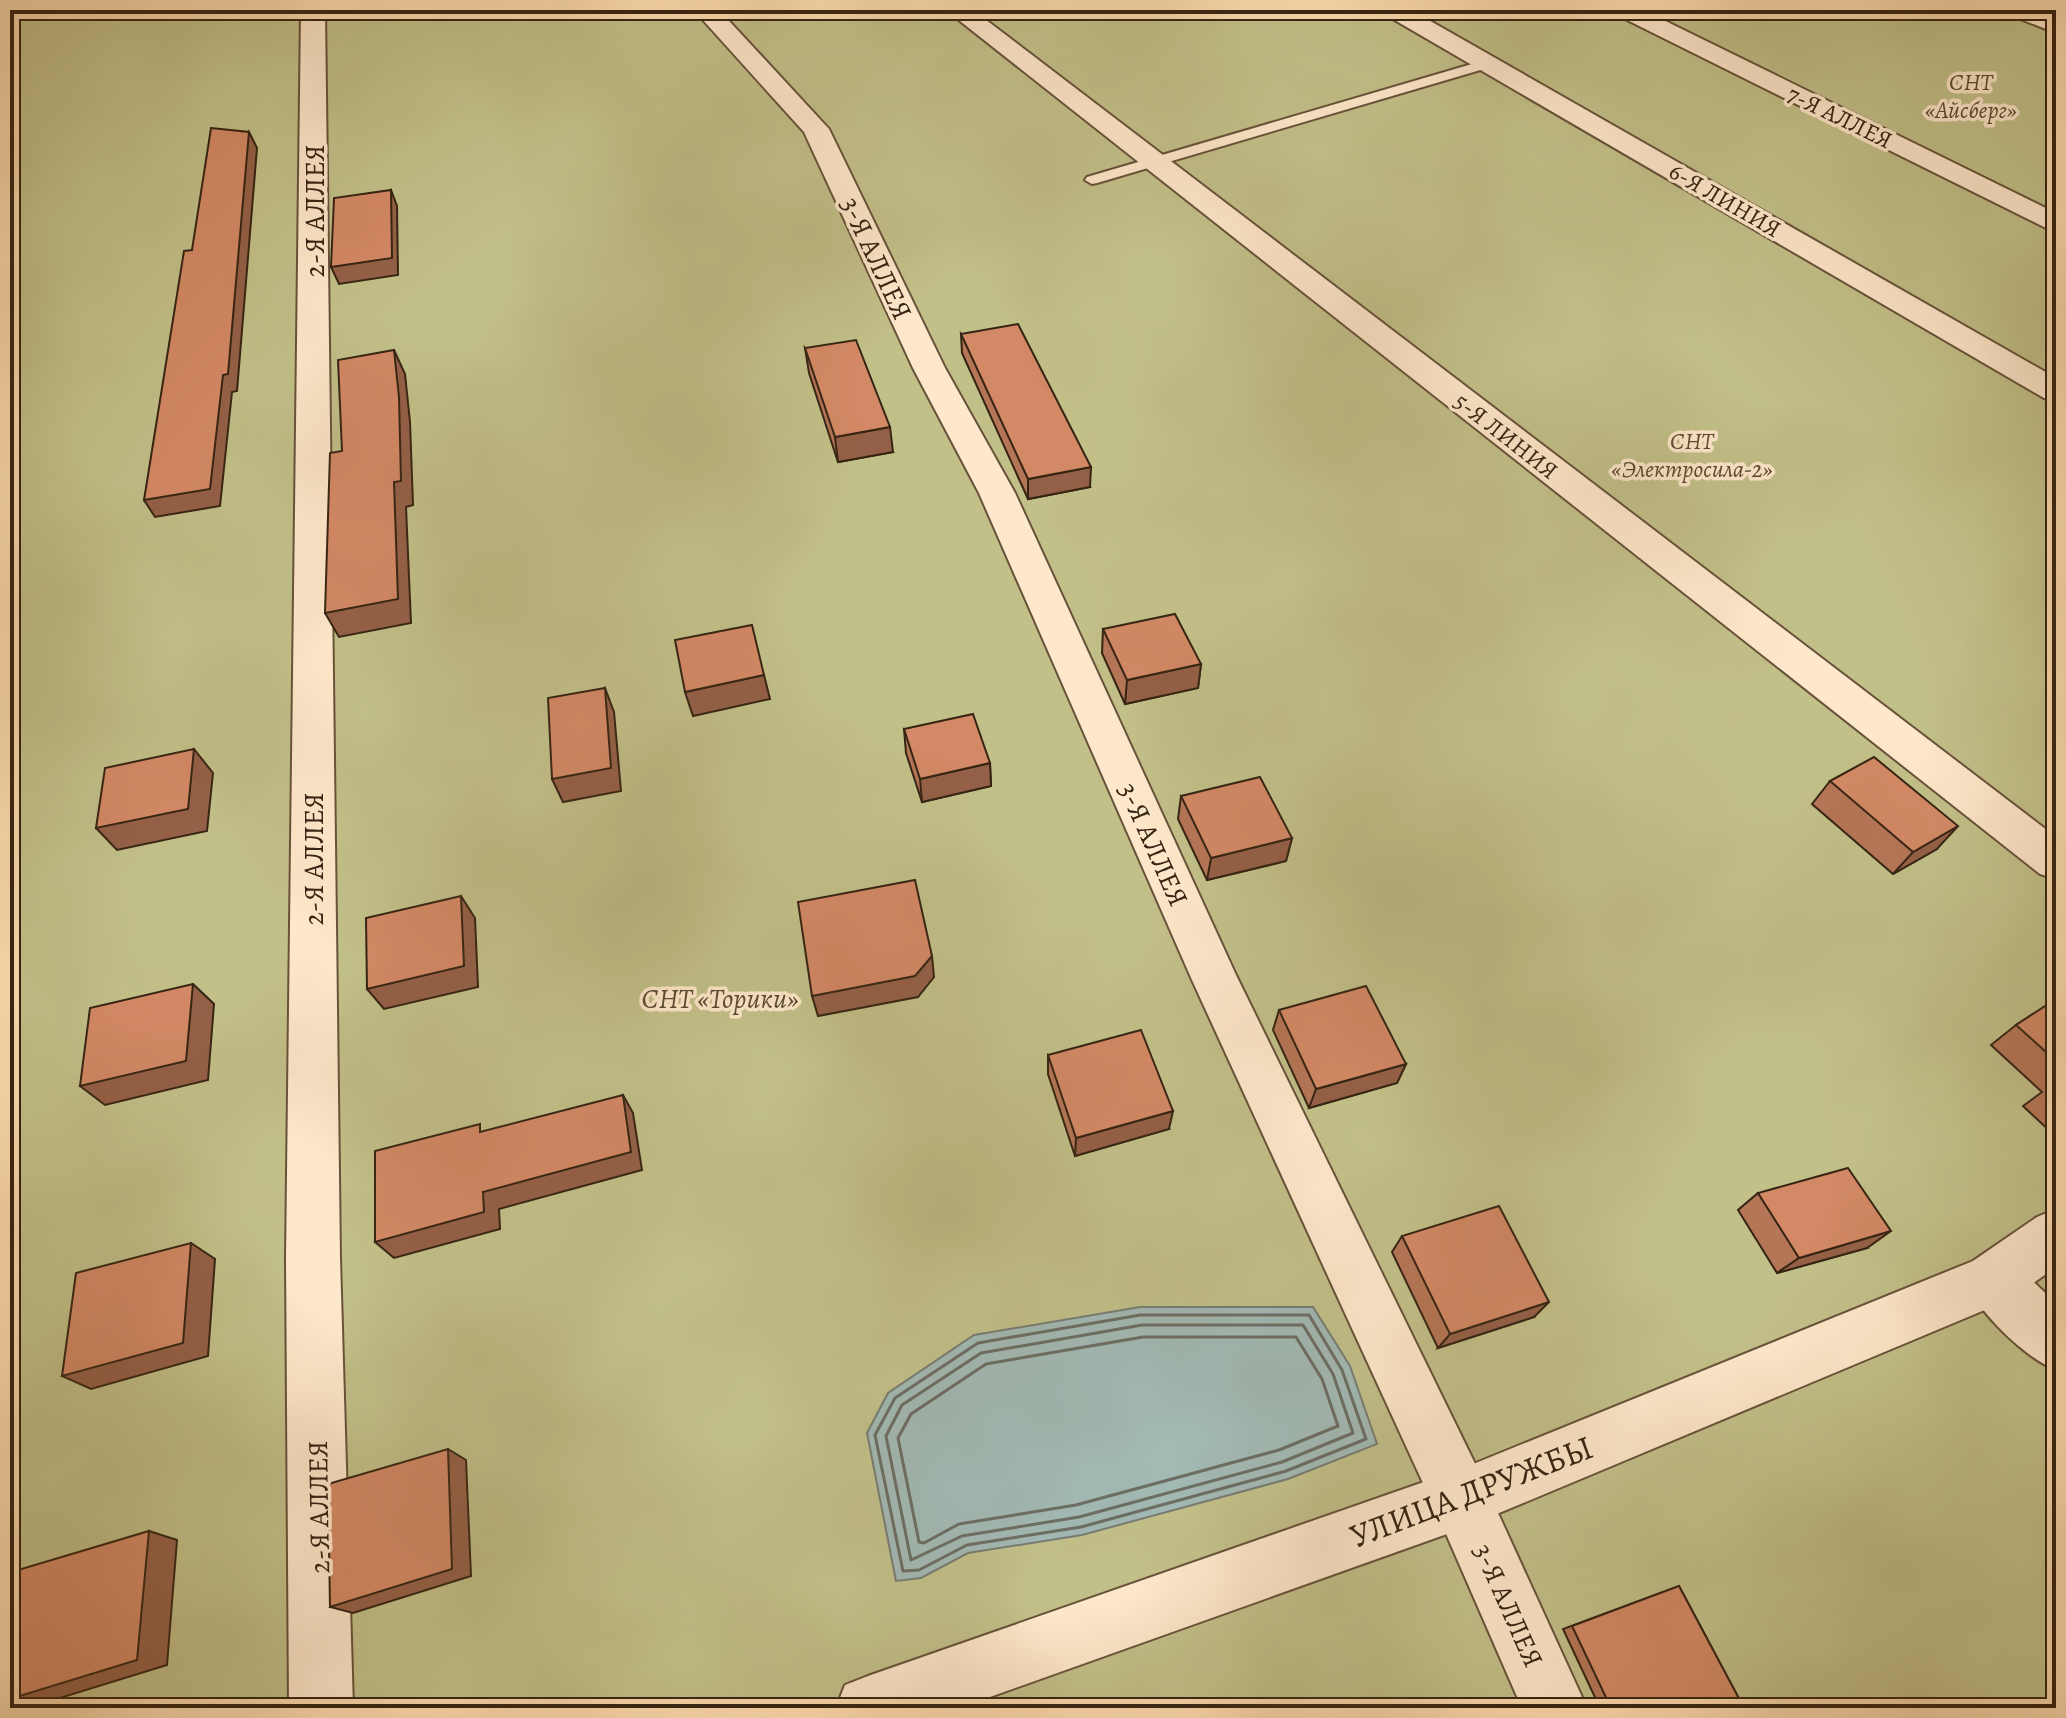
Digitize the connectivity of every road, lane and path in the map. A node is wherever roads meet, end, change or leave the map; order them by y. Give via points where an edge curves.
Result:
1 (313, 10) edge
2 (706, 10) edge
3 (958, 10) edge
4 (1394, 10) edge
5 (1625, 10) edge
6 (2018, 10) edge
7 (2056, 26) edge
8 (1489, 63) junction
9 (1152, 163) junction
10 (1092, 180) dead end
11 (2056, 224) edge
12 (2056, 391) edge
13 (2056, 861) edge
14 (2056, 1235) edge
15 (1992, 1280) junction
16 (2056, 1342) edge
17 (1461, 1499) junction
18 (321, 1708) edge
19 (868, 1708) edge
20 (1555, 1708) edge

1 - 18 street, 2-Я АЛЛЕЯ via 313,1258
2 - 17 street, 3-Я АЛЛЕЯ via 816,129 929,368 997,493 1215,980
3 - 9 street, 5-Я ЛИНИЯ
4 - 8 street, 6-Я ЛИНИЯ
5 - 11 street, 7-Я АЛЛЕЯ
6 - 7 street
8 - 9 lane
8 - 12 street, 6-Я ЛИНИЯ
9 - 10 lane
9 - 13 street, 5-Я ЛИНИЯ
14 - 15 street, УЛИЦА ДРУЖБЫ
15 - 16 street
15 - 17 street, УЛИЦА ДРУЖБЫ
17 - 19 street, УЛИЦА ДРУЖБЫ
17 - 20 street, 3-Я АЛЛЕЯ

